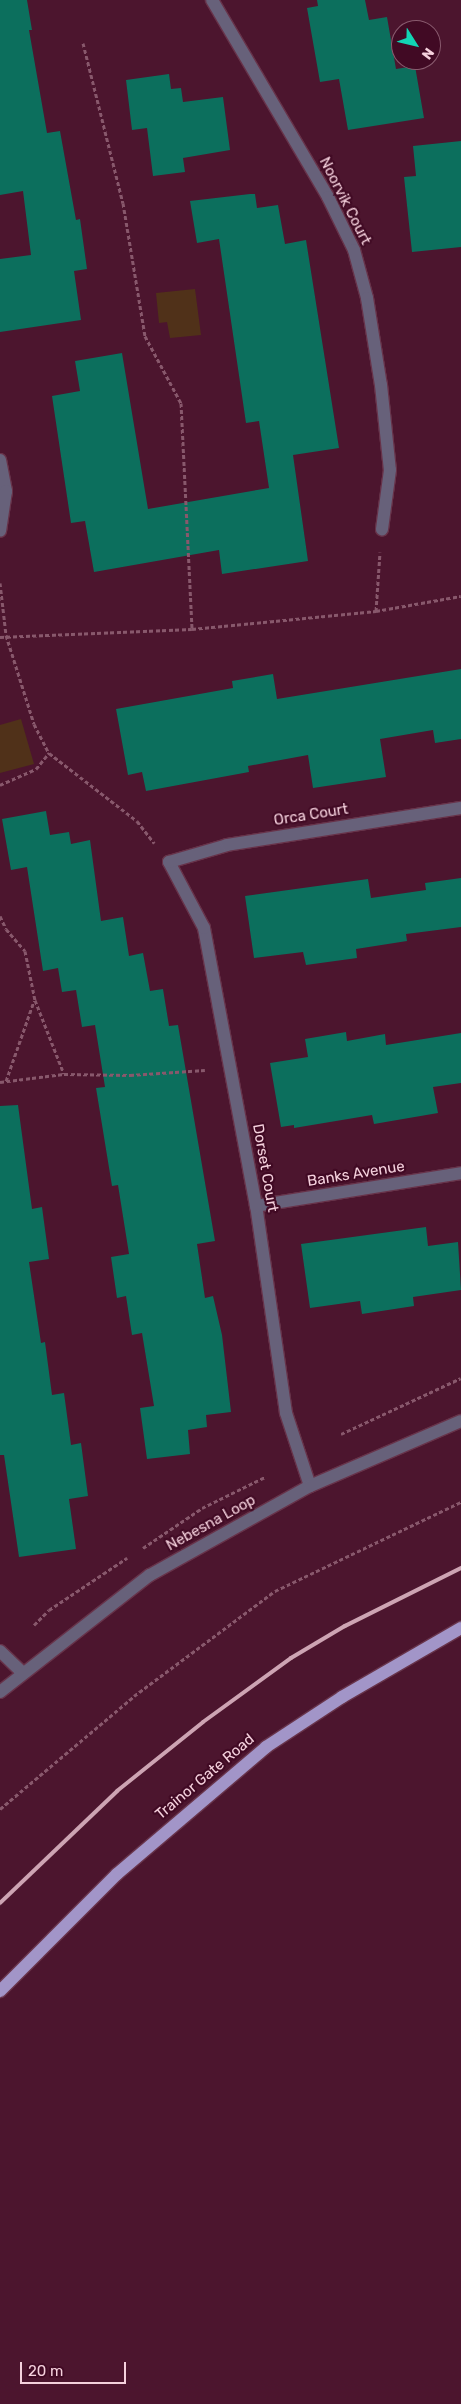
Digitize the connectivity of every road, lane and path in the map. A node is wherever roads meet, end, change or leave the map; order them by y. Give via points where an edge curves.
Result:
1 (212, 0) edge
2 (83, 44) dead end
3 (0, 460) edge
4 (382, 529) joint
5 (0, 531) edge
6 (0, 583) edge
7 (461, 596) edge
8 (376, 611) junction
9 (192, 629) junction
10 (6, 636) junction
11 (0, 637) edge
12 (49, 753) junction
13 (0, 785) edge
14 (461, 808) edge
15 (169, 862) junction
16 (0, 916) edge
17 (34, 1000) junction
18 (230, 1068) junction
19 (64, 1074) junction
20 (6, 1081) junction
21 (0, 1082) edge
22 (461, 1173) edge
23 (256, 1206) junction
24 (461, 1378) edge
25 (461, 1422) edge
26 (341, 1434) dead end
27 (310, 1486) junction
28 (461, 1502) edge
29 (461, 1628) edge
30 (0, 1651) edge
31 (22, 1672) junction
32 (0, 1692) edge
33 (0, 1809) edge
34 (0, 1991) edge

1 - 4 street, Noorvik Court via 328,197 354,250 367,298 390,470
2 - 9 path via 123,203 145,336 181,403
3 - 5 street via 6,491
4 - 8 path
6 - 10 path
7 - 8 path
8 - 9 path
9 - 10 path
10 - 11 path
10 - 12 path via 34,724
12 - 13 path via 36,770
12 - 15 path via 137,822
14 - 15 street, Orca Court via 227,844
15 - 18 street, Dorset Court via 204,928
16 - 17 path via 6,929 25,951
17 - 19 path
17 - 20 path
18 - 19 path via 130,1075
18 - 23 street, Dorset Court
19 - 20 path
20 - 21 path
22 - 23 street, Banks Avenue
23 - 27 street, Dorset Court via 286,1413
24 - 26 path
25 - 27 street, Nebesna Loop
27 - 31 street, Nebesna Loop via 150,1574
28 - 33 path via 275,1591 134,1696
29 - 34 main road, Trainor Gate Road via 342,1696 266,1747 117,1874
30 - 31 street
31 - 32 street, Nebesna Loop

